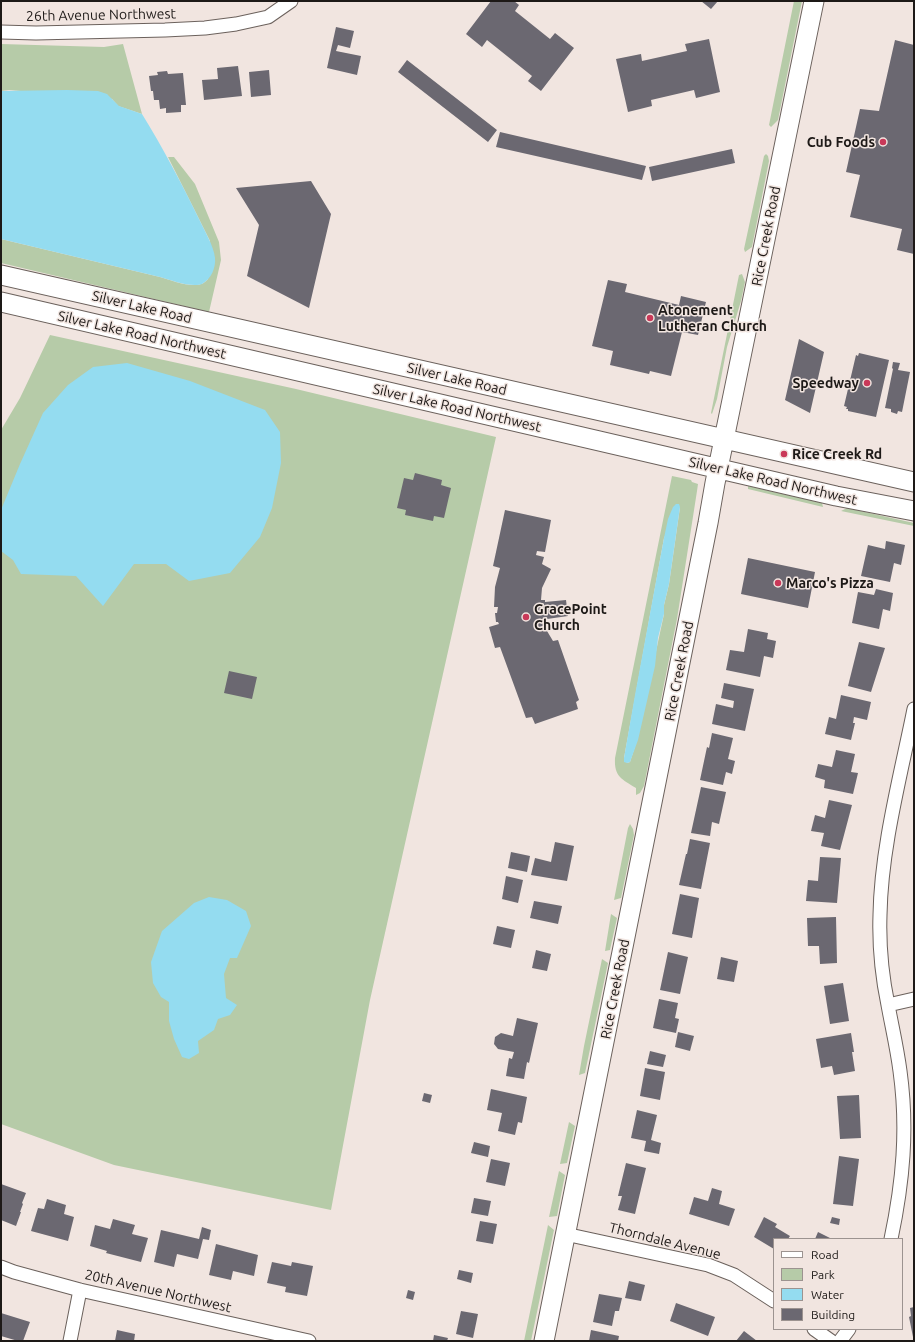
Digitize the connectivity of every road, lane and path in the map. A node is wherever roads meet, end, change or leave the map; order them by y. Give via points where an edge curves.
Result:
1 (291, 1) edge
2 (814, 1) edge
3 (1, 32) edge
4 (1, 275) edge
5 (1, 302) edge
6 (724, 440) junction
7 (719, 469) junction
8 (914, 482) edge
9 (914, 511) edge
10 (914, 709) edge
11 (914, 998) edge
12 (888, 1005) junction
13 (566, 1234) junction
14 (891, 1238) edge
15 (1, 1267) edge
16 (80, 1290) junction
17 (773, 1300) edge
18 (815, 1330) edge
19 (848, 1330) edge
20 (302, 1340) edge
21 (70, 1341) edge
22 (544, 1341) edge
23 (831, 1341) edge
24 (840, 1341) edge

1 - 3 street, 26th Avenue Northwest via 268,17 205,28
2 - 6 main road, Rice Creek Road
4 - 6 main road, Silver Lake Road
5 - 7 main road, Silver Lake Road Northwest
6 - 7 main road, Rice Creek Road
6 - 8 main road, Silver Lake Road
7 - 9 main road, Silver Lake Road Northwest
7 - 13 main road, Rice Creek Road
10 - 12 street via 888,836 880,914
11 - 12 street
12 - 14 street via 900,1071 904,1119 904,1163
13 - 17 street, Thorndale Avenue via 708,1265 734,1275
13 - 22 main road, Rice Creek Road
15 - 16 street, 20th Avenue Northwest
16 - 20 street, 20th Avenue Northwest
16 - 21 street
18 - 23 street
19 - 24 street

